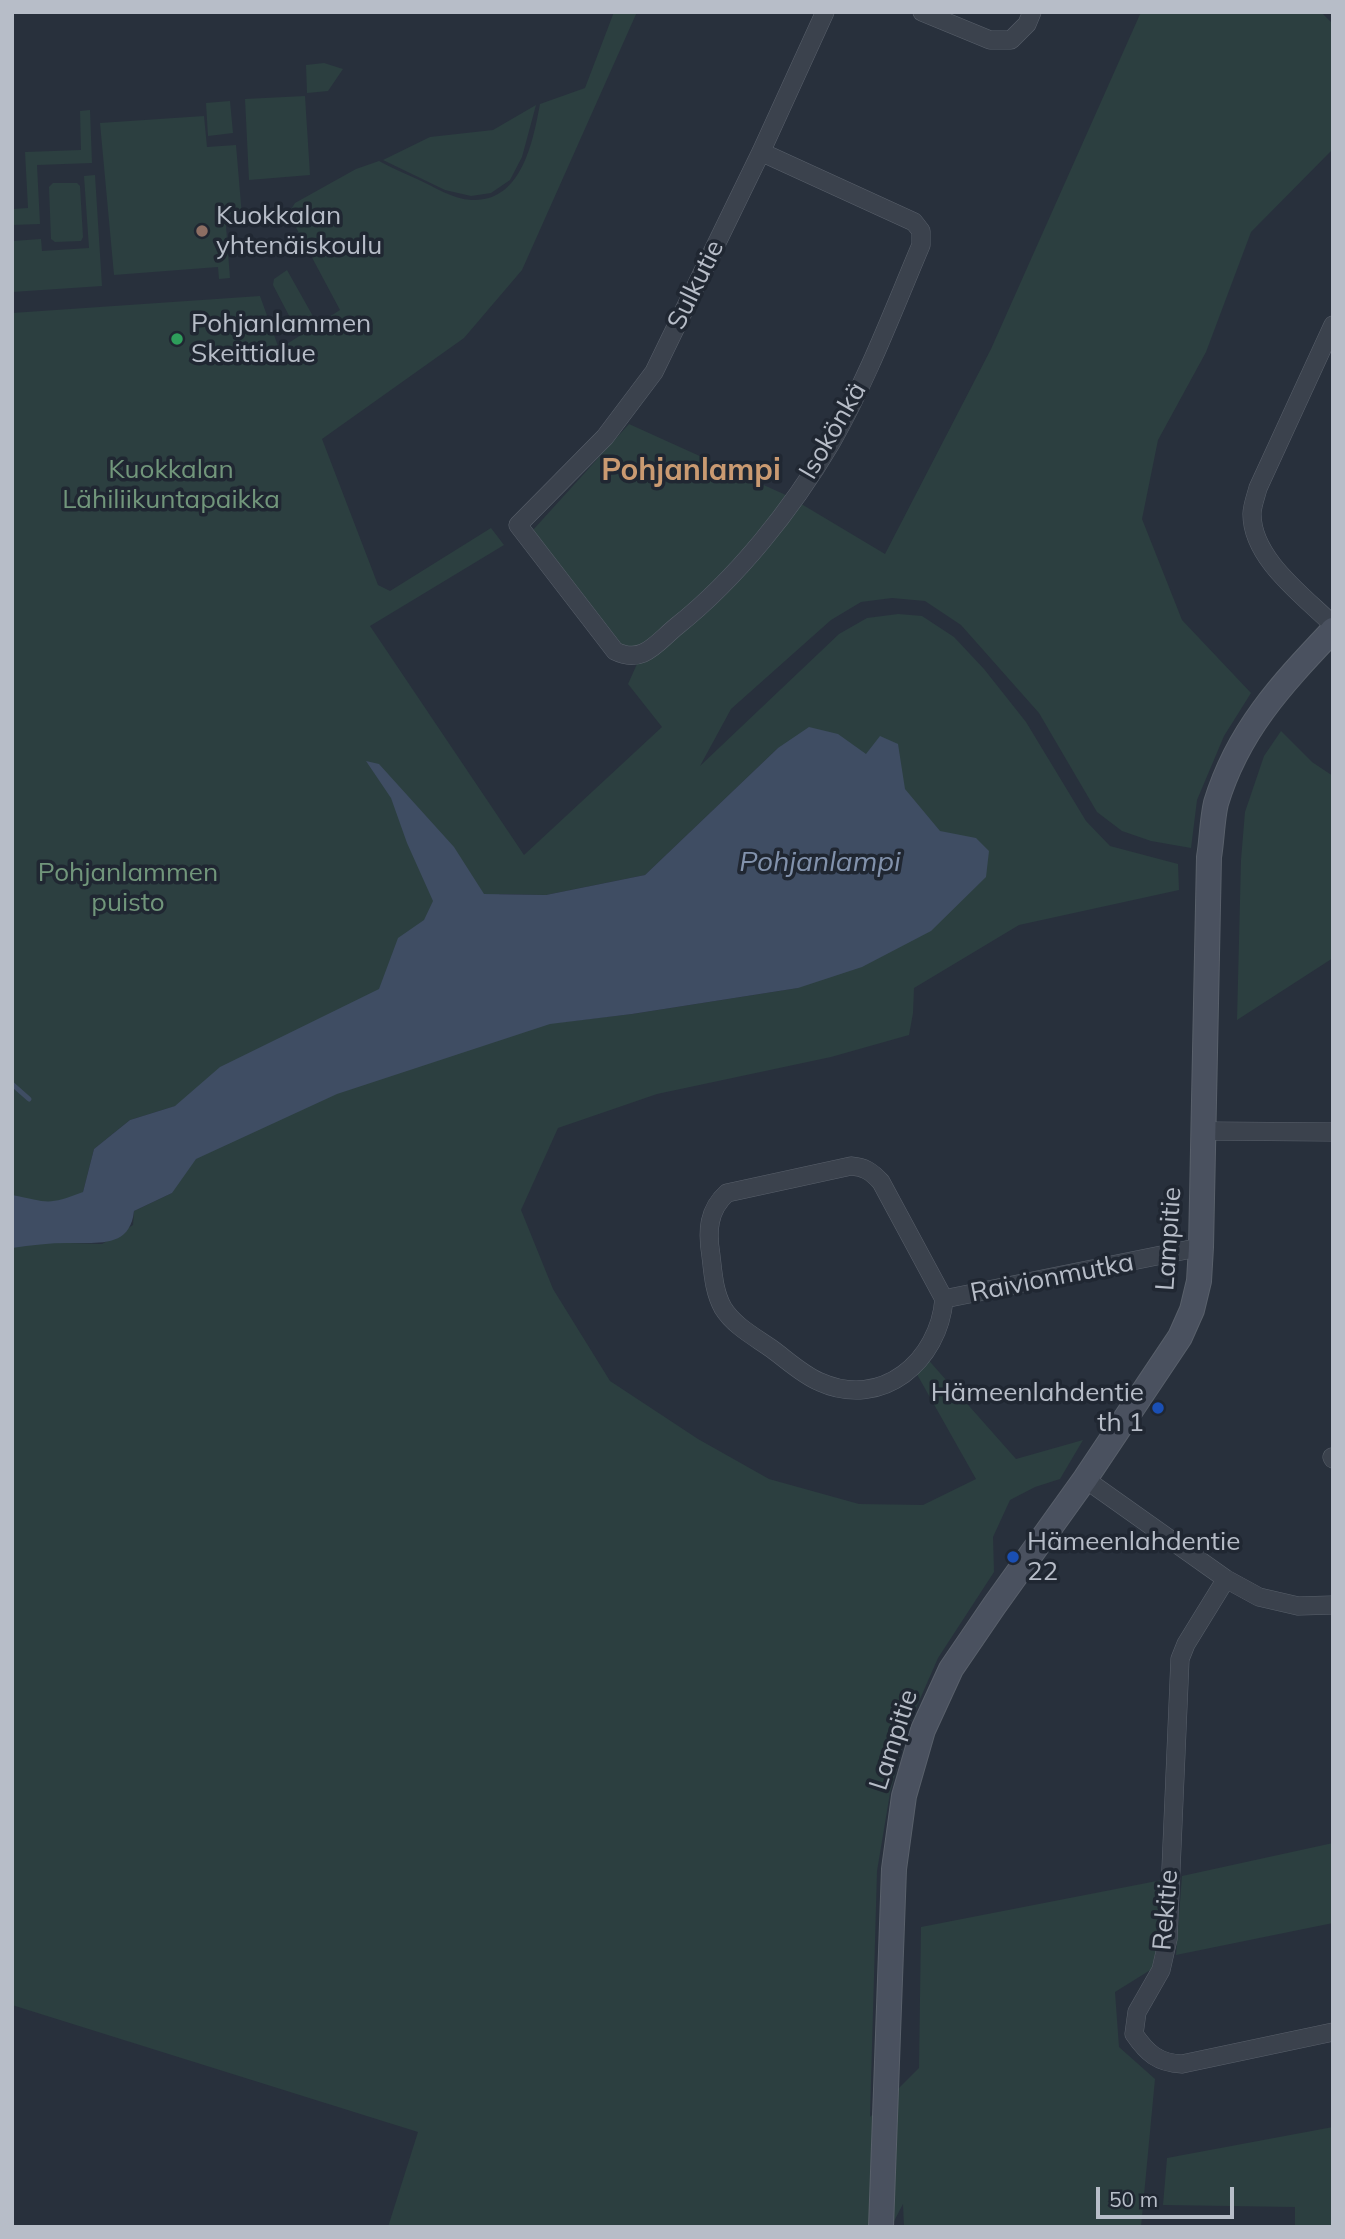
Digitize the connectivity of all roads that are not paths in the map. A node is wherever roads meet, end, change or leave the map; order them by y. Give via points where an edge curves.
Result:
1 (825, 12) edge
2 (922, 12) edge
3 (1032, 12) edge
4 (761, 152) junction
5 (1333, 325) edge
6 (518, 525) joint
7 (1333, 628) edge
8 (1205, 1131) junction
9 (1333, 1132) edge
10 (1201, 1247) junction
11 (944, 1299) junction
12 (1085, 1479) junction
13 (1226, 1579) junction
14 (1333, 1605) edge
15 (1333, 2032) edge
16 (881, 2227) edge

1 - 4 street, Sulkutie
2 - 3 street via 990,40 1011,40
4 - 6 street, Sulkutie via 654,372 606,437
4 - 6 street, Isokönkä via 914,222 921,231 921,245 868,370 830,444 776,524 704,604 641,656 625,656 615,650
5 - 7 street via 1258,488 1252,514 1266,559
7 - 8 street, Lampitie via 1277,690 1240,744 1216,805 1209,857
8 - 9 street
8 - 10 street, Lampitie
10 - 11 street, Raivionmutka
10 - 12 street, Lampitie via 1199,1281 1180,1337
11 - 11 street, Raivionmutka via 943,1318 919,1361 905,1374 869,1391 853,1392 818,1382 730,1319 716,1292 708,1242 712,1211 727,1193 862,1167 881,1182
12 - 13 street
12 - 16 street, Lampitie via 951,1669 923,1730 904,1796 894,1869
13 - 14 street via 1259,1597 1298,1606
13 - 15 street, Rekitie via 1180,1659 1168,1939 1161,1970 1137,2012 1134,2034 1146,2053 1166,2063 1182,2064

